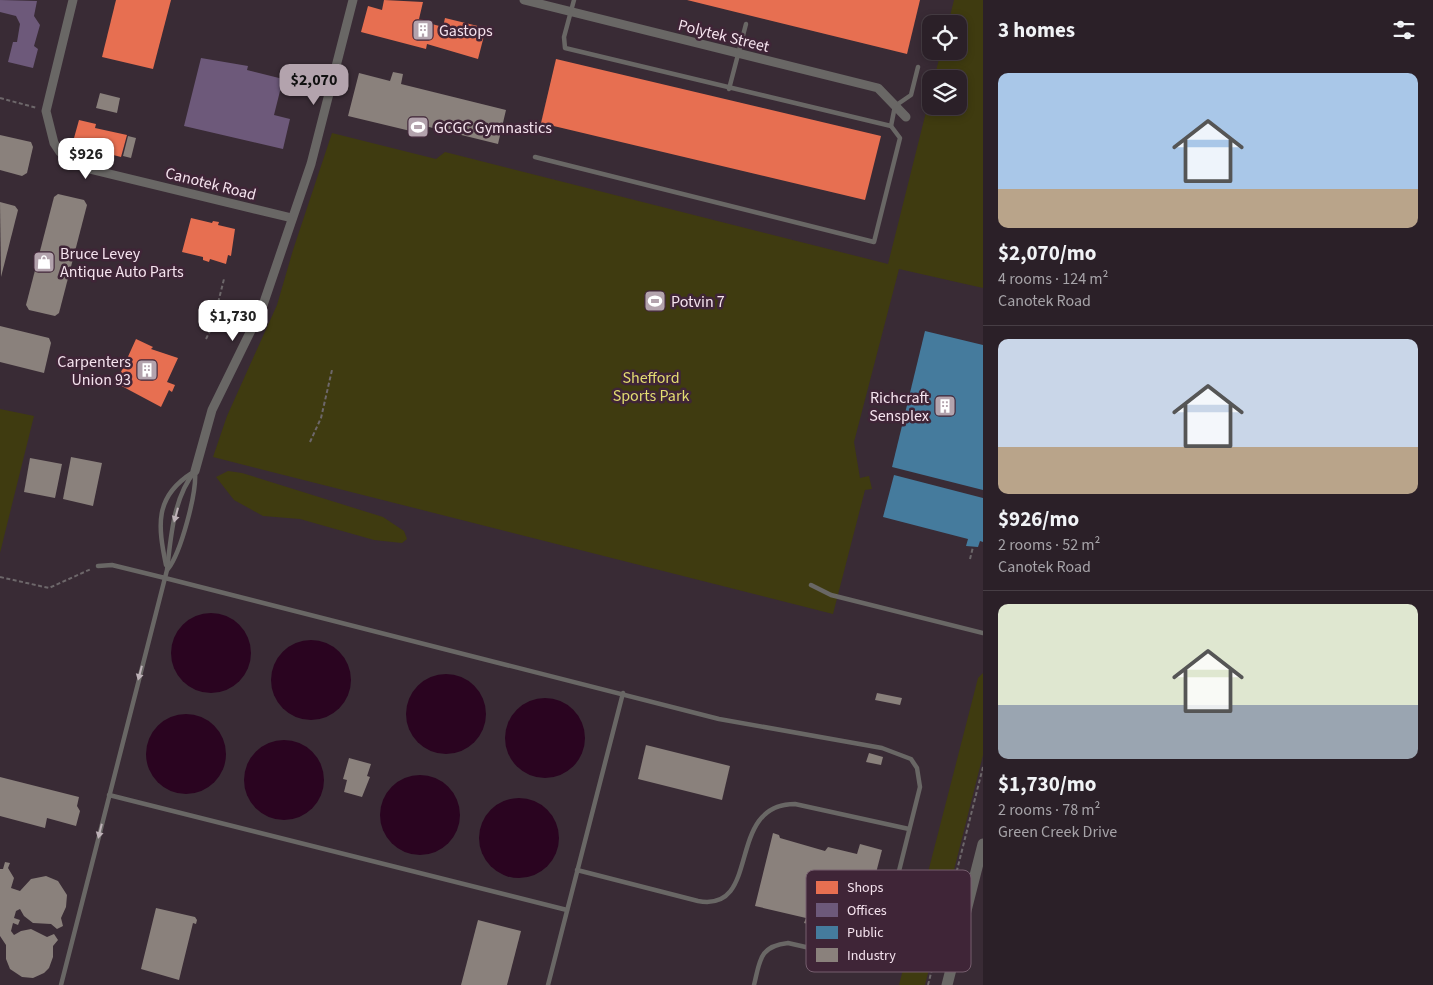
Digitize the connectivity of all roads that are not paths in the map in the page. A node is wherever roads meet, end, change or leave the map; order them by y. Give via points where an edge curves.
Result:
1 (73, 0) edge
2 (353, 0) edge
3 (524, 0) edge
4 (574, 0) edge
5 (571, 13) junction
6 (746, 24) dead end
7 (738, 53) junction
8 (918, 67) dead end
9 (729, 89) junction
10 (895, 106) junction
11 (906, 117) dead end
12 (891, 126) junction
13 (535, 157) dead end
14 (292, 218) junction
15 (195, 471) junction
16 (98, 566) road end
17 (168, 570) junction
18 (166, 578) junction
19 (811, 585) dead end
20 (983, 633) edge
21 (623, 693) junction
22 (109, 795) junction
23 (909, 829) junction
24 (983, 844) edge
25 (577, 870) junction
26 (899, 870) edge
27 (971, 891) edge
28 (567, 910) junction
29 (806, 947) edge
30 (950, 972) edge
31 (62, 985) edge
32 (548, 985) edge
33 (754, 985) edge
34 (947, 985) edge

1 - 14 street, Canotek Road via 46,111 54,143 60,152 85,168
2 - 14 street via 310,164
3 - 5 street, Polytek Street
4 - 5 lane
5 - 7 street, Polytek Street
5 - 9 lane via 564,37 565,48
6 - 7 lane
7 - 9 lane
7 - 10 street, Polytek Street via 878,88
8 - 10 lane via 911,94
9 - 12 lane
10 - 11 street, Polytek Street
10 - 12 lane
12 - 13 lane via 900,138 874,242
14 - 15 street via 257,322 212,410
15 - 17 lane via 196,487 190,511 175,559
15 -> 17 lane via 182,493 171,533
15 - 17 lane via 177,483 162,508 160,538
16 - 18 lane via 112,565
17 - 18 lane
18 - 21 lane
18 -> 22 lane
19 - 20 lane via 831,595
21 - 23 lane via 719,719 882,748 911,759 920,777 920,787
21 - 25 lane
22 - 28 lane
22 -> 31 lane
23 - 25 lane via 795,804 780,805 761,817 751,831 734,889 723,900 713,902
23 - 26 lane
24 - 27 street
25 - 28 lane
28 - 32 lane
29 - 33 lane via 788,943 768,948 762,955
30 - 34 street

